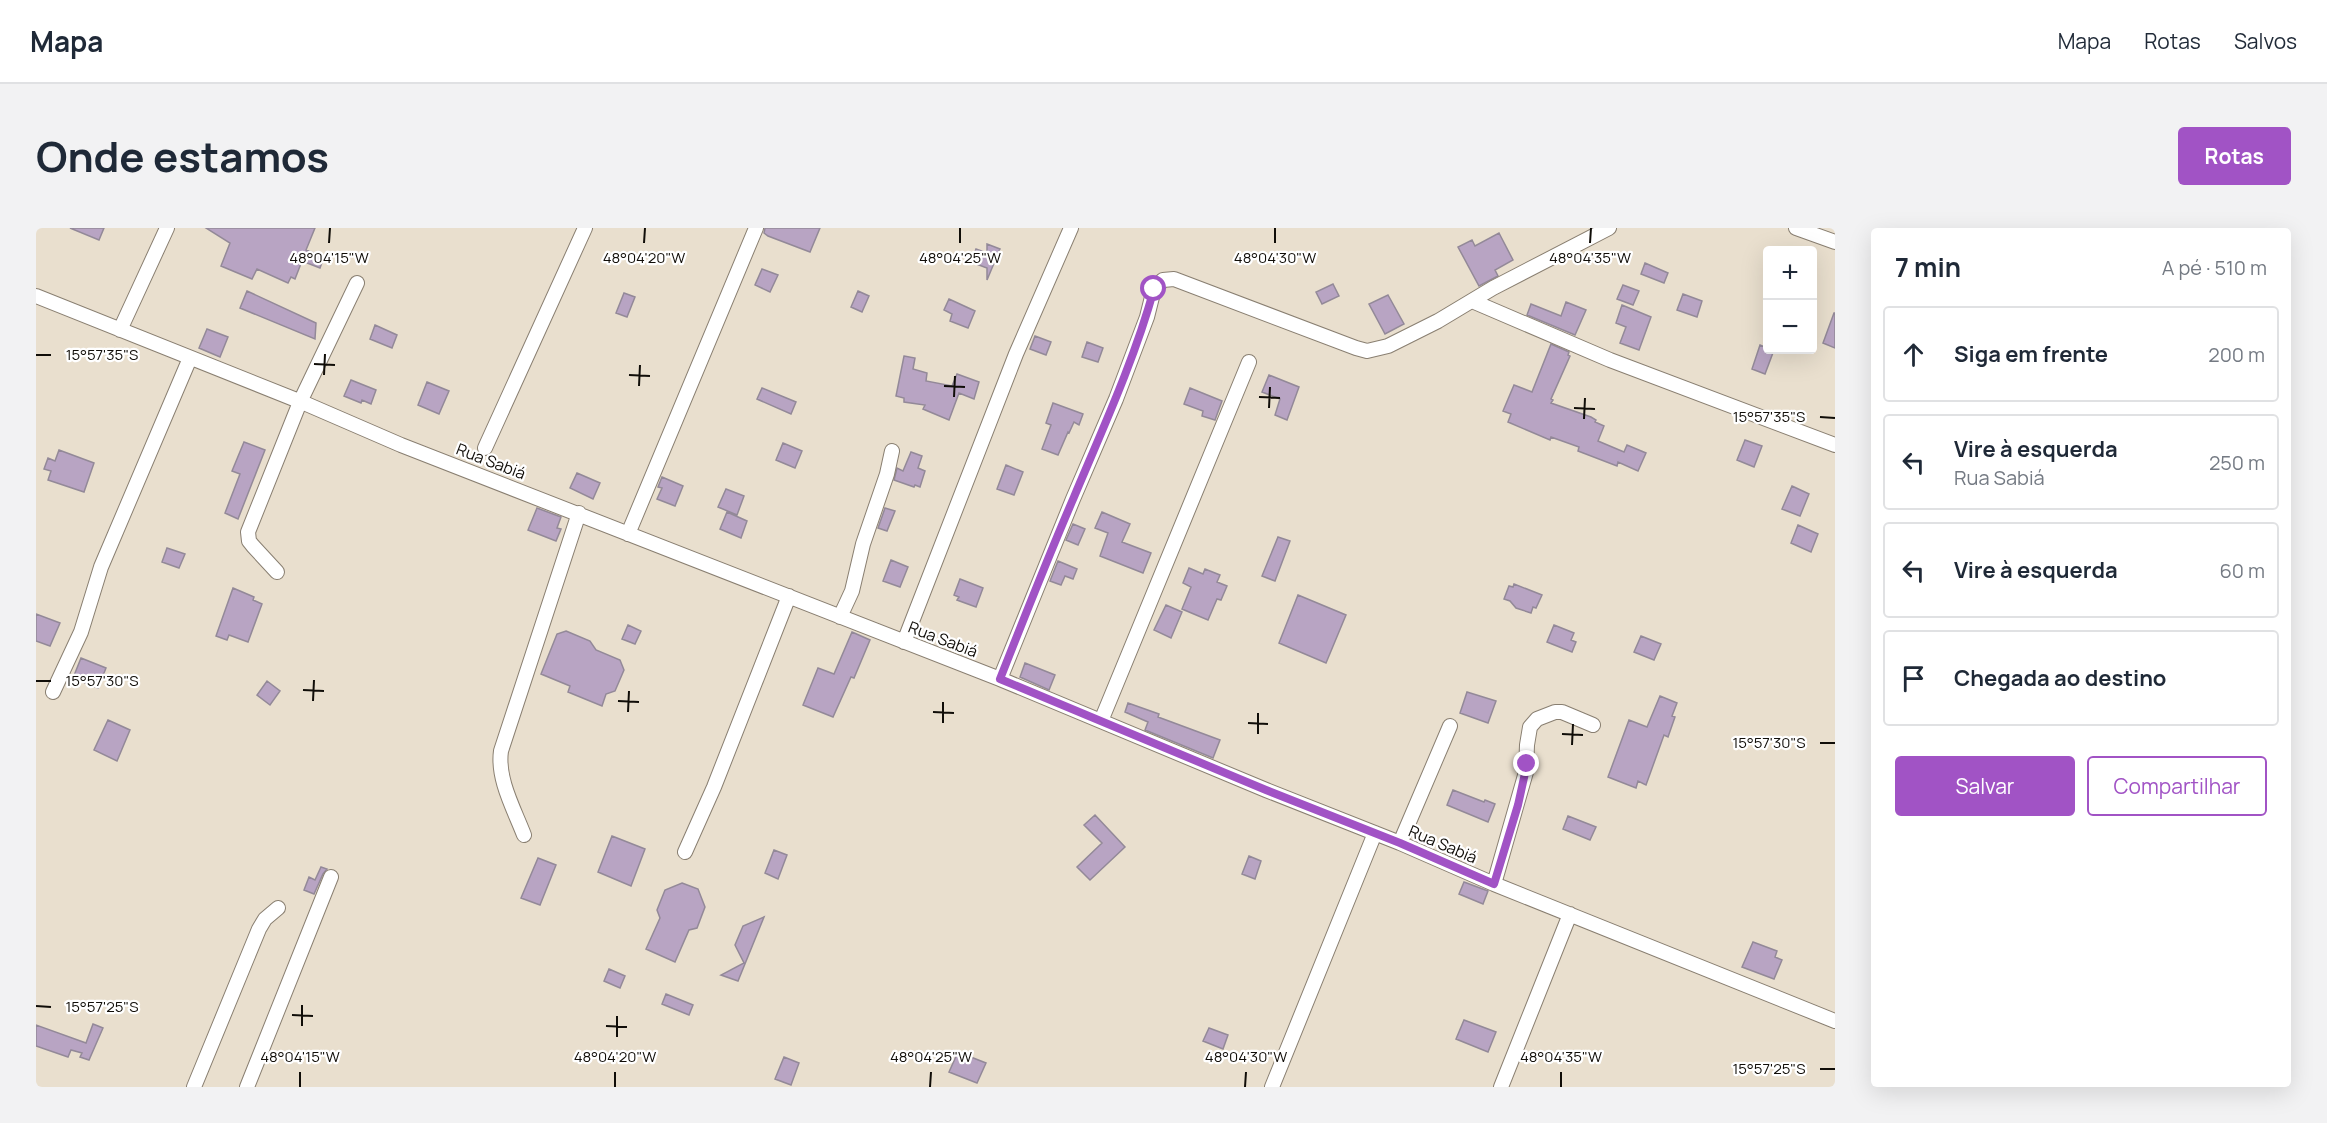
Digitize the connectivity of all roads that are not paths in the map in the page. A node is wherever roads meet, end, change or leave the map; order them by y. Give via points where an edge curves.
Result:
1 (167, 228) edge
2 (585, 228) edge
3 (756, 228) edge
4 (1071, 228) edge
5 (1609, 228) edge
6 (1796, 228) edge
7 (1835, 242) edge
8 (357, 283) dead end
9 (36, 296) edge
10 (1472, 301) junction
11 (120, 330) junction
12 (190, 358) junction
13 (1249, 362) dead end
14 (300, 402) junction
15 (1835, 445) edge
16 (484, 448) dead end
17 (892, 451) dead end
18 (579, 513) junction
19 (628, 534) junction
20 (277, 572) dead end
21 (789, 596) junction
22 (840, 616) junction
23 (904, 642) junction
24 (1000, 679) junction
25 (53, 692) dead end
26 (1101, 721) junction
27 (1593, 725) dead end
28 (1450, 726) dead end
29 (1375, 833) junction
30 (524, 835) dead end
31 (1400, 843) junction
32 (685, 852) dead end
33 (331, 878) dead end
34 (1494, 884) junction
35 (278, 908) dead end
36 (1570, 914) junction
37 (1835, 1021) edge
38 (194, 1087) edge
39 (247, 1087) edge
40 (1272, 1087) edge
41 (1501, 1087) edge

1 - 11 street
2 - 16 street
3 - 19 street
4 - 23 street via 1016,354
5 - 10 street
6 - 7 street
8 - 14 street
9 - 11 street, Rua Sabiá
10 - 15 street via 1610,360
10 - 24 street via 1388,346 1367,351 1174,279 1163,280 1154,289 1116,399
11 - 12 street, Rua Sabiá
12 - 14 street, Rua Sabiá
12 - 25 street via 101,567 81,632
13 - 26 street
14 - 18 street, Rua Sabiá
14 - 20 street via 248,532 249,541
17 - 22 street via 852,591
18 - 19 street, Rua Sabiá
18 - 30 street via 501,751 502,778
19 - 21 street, Rua Sabiá
21 - 22 street, Rua Sabiá
21 - 32 street
22 - 23 street, Rua Sabiá
23 - 24 street, Rua Sabiá
24 - 26 street, Rua Sabiá
26 - 29 street, Rua Sabiá
27 - 34 street via 1555,712 1537,719 1530,727 1526,772
28 - 31 street
29 - 31 street, Rua Sabiá
29 - 40 street
31 - 34 street, Rua Sabiá
33 - 39 street
34 - 36 street, Rua Sabiá
35 - 38 street via 259,929
36 - 37 street, Rua Sabiá
36 - 41 street

